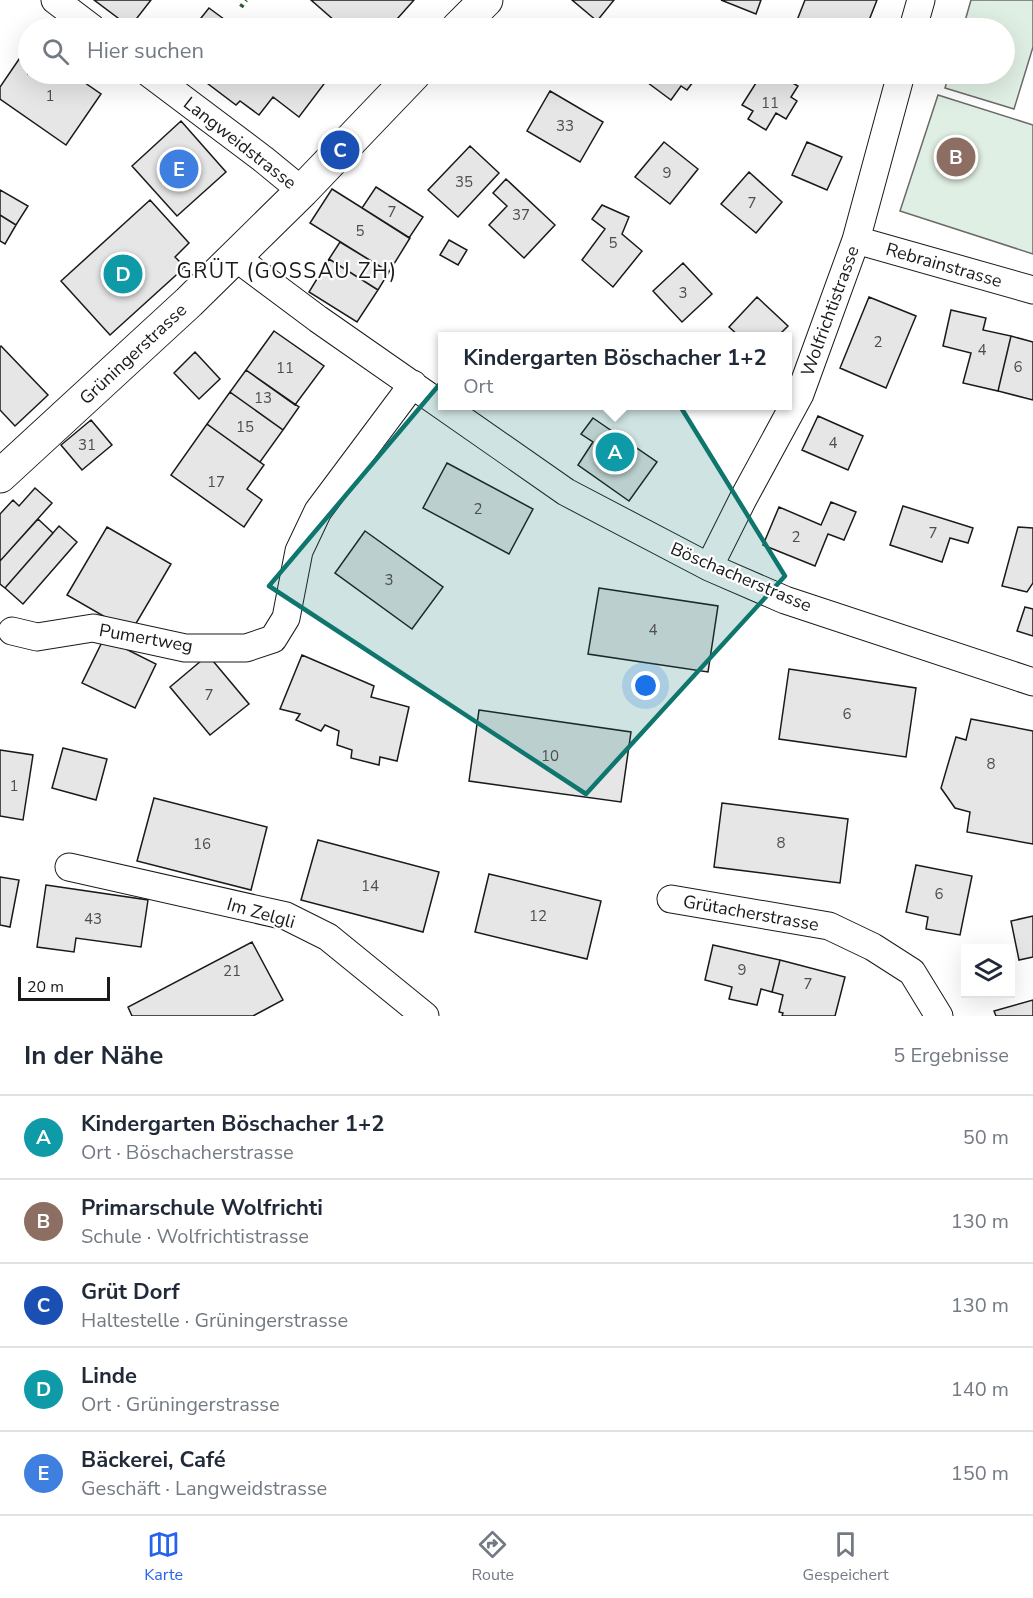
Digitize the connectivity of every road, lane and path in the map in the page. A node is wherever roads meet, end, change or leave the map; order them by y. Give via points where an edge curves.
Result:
1 (55, 0) edge
2 (486, 0) edge
3 (921, 0) edge
4 (79, 18) edge
5 (468, 18) edge
6 (916, 18) edge
7 (163, 84) edge
8 (404, 84) edge
9 (898, 84) edge
10 (302, 191) junction
11 (856, 240) junction
12 (236, 257) junction
13 (1033, 290) edge
14 (413, 384) junction
15 (438, 402) edge
16 (792, 409) edge
17 (450, 410) edge
18 (791, 410) edge
19 (0, 476) edge
20 (709, 567) junction
21 (12, 630) dead end
22 (1033, 682) edge
23 (69, 867) dead end
24 (671, 899) dead end
25 (425, 1016) edge
26 (939, 1016) edge

1 - 4 street
2 - 5 main road
3 - 6 street
7 - 10 street, Langweidstrasse
8 - 10 main road, Grüningerstrasse
9 - 11 street, Wolfrichtistrasse
10 - 12 main road, Grüningerstrasse
11 - 13 street, Rebrainstrasse
11 - 16 street, Wolfrichtistrasse
12 - 14 street, Böschacherstrasse
12 - 19 main road, Grüningerstrasse
14 - 15 street, Böschacherstrasse
14 - 21 street, Pumertweg via 318,511 299,551 286,618 273,639 246,648 185,648 93,628 37,637
17 - 20 street, Böschacherstrasse via 566,492
18 - 20 street, Wolfrichtistrasse
20 - 22 street, Böschacherstrasse via 785,600
23 - 25 street, Im Zelgli via 286,916 328,938
24 - 26 street, Grütacherstrasse via 829,926 912,972

